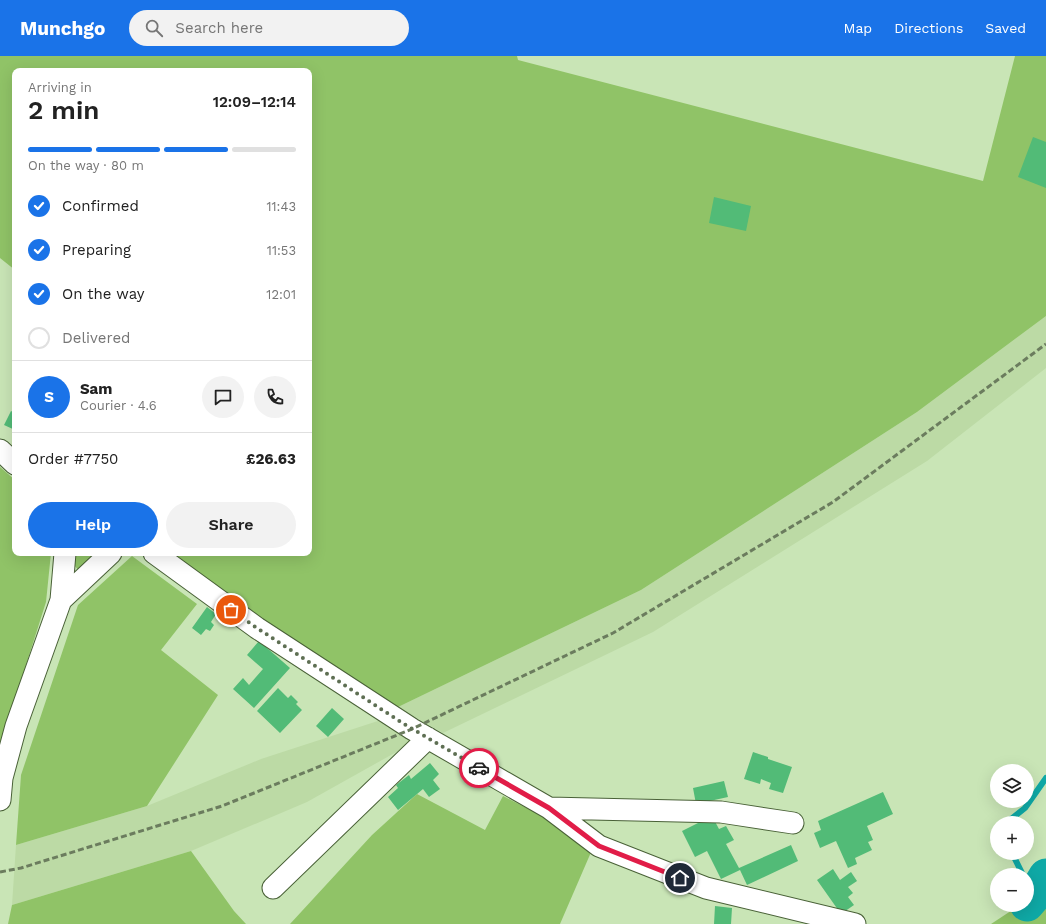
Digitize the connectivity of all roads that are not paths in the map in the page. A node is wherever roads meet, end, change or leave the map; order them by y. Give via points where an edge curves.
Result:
1 (0, 450) edge
2 (12, 461) edge
3 (65, 556) edge
4 (108, 556) edge
5 (158, 556) edge
6 (61, 600) junction
7 (420, 734) junction
8 (0, 800) edge
9 (549, 808) junction
10 (793, 823) dead end
11 (273, 888) dead end
12 (855, 924) edge

1 - 2 street
3 - 6 street
4 - 6 street
5 - 7 street via 257,628
6 - 8 street via 16,726 2,778
7 - 9 street
7 - 11 street
9 - 10 street via 721,812
9 - 12 street via 599,846 706,888

